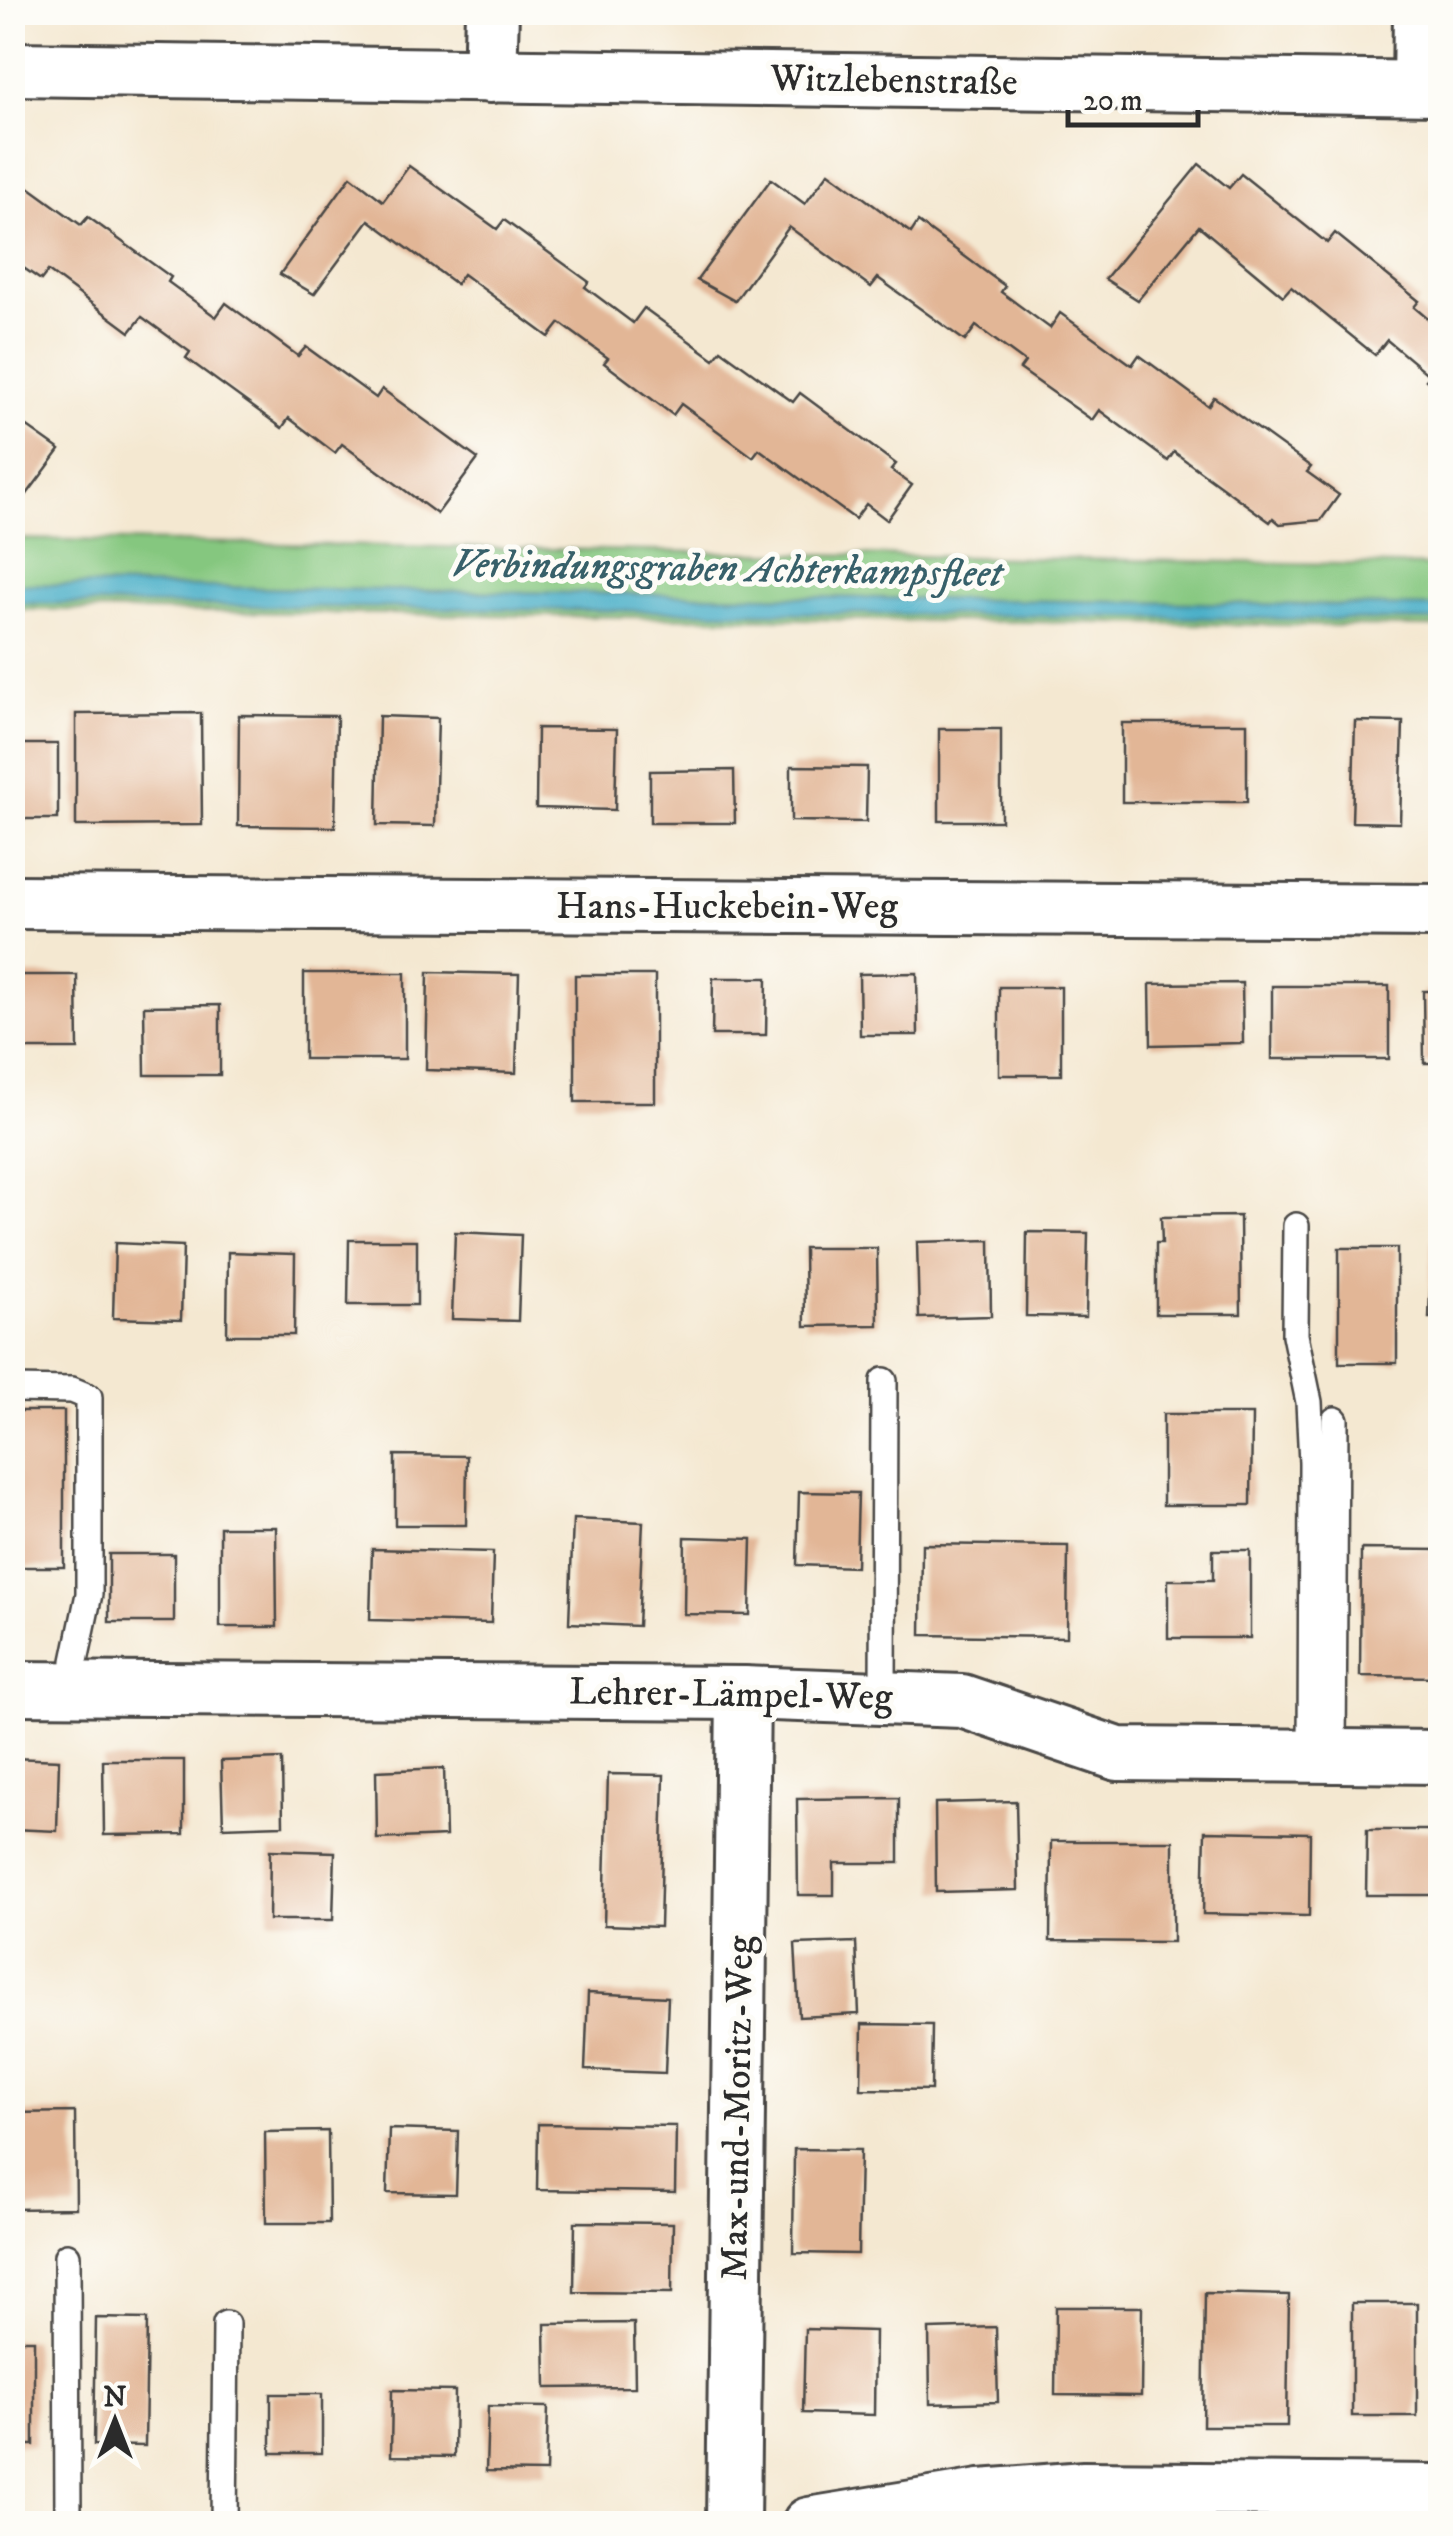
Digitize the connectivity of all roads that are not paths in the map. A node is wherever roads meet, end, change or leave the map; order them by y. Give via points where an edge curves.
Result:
1 (492, 12) edge
2 (1420, 12) edge
3 (12, 69) edge
4 (490, 76) junction
5 (1430, 88) edge
6 (12, 902) edge
7 (1440, 912) edge
8 (1296, 1226) dead end
9 (884, 1381) dead end
10 (13, 1389) edge
11 (1335, 1420) dead end
12 (12, 1688) edge
13 (74, 1688) junction
14 (743, 1693) junction
15 (883, 1698) junction
16 (1322, 1756) junction
17 (1440, 1757) edge
18 (68, 2256) dead end
19 (226, 2324) dead end
20 (1440, 2491) edge
21 (874, 2517) edge
22 (68, 2524) edge
23 (224, 2524) edge
24 (733, 2524) edge
25 (809, 2524) edge

1 - 4 street
2 - 5 street, Witzlebenstraße
3 - 4 street, Witzlebenstraße
4 - 5 street, Witzlebenstraße
6 - 7 street, Hans-Huckebein-Weg
8 - 16 lane via 1295,1335 1307,1386 1312,1463
9 - 15 lane
10 - 13 lane via 72,1390 89,1397 89,1594
11 - 16 lane
12 - 13 street, Lehrer-Lämpel-Weg
13 - 14 street, Lehrer-Lämpel-Weg
14 - 15 street, Lehrer-Lämpel-Weg
14 - 24 street, Max-und-Moritz-Weg
15 - 16 street, Lehrer-Lämpel-Weg via 962,1700 1118,1754
16 - 17 street, Lehrer-Lämpel-Weg
18 - 22 lane
19 - 23 lane
20 - 21 street via 1084,2488 980,2496
21 - 25 street

